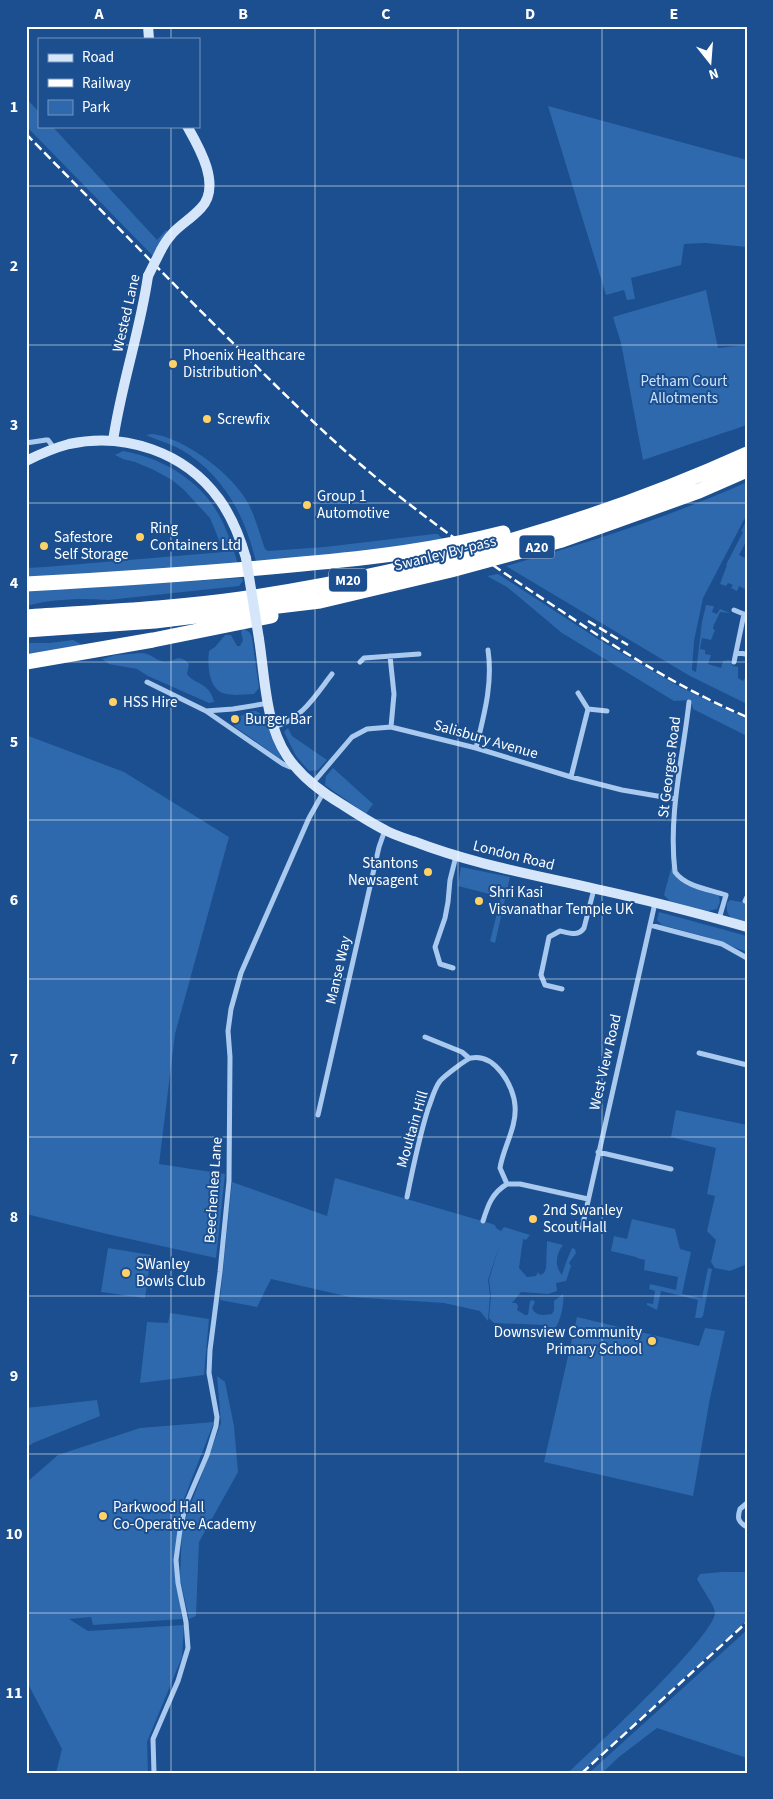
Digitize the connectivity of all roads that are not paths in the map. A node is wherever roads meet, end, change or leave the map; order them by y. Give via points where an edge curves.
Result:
1 (188, 128) edge
2 (113, 441) junction
3 (26, 443) edge
4 (54, 449) junction
5 (747, 454) edge
6 (26, 460) edge
7 (747, 470) edge
8 (659, 490) junction
9 (26, 584) edge
10 (320, 601) junction
11 (734, 610) dead end
12 (745, 615) edge
13 (26, 617) edge
14 (26, 630) edge
15 (488, 650) dead end
16 (736, 652) junction
17 (419, 654) dead end
18 (745, 654) dead end
19 (390, 656) junction
20 (26, 662) edge
21 (360, 662) dead end
22 (734, 662) dead end
23 (332, 674) dead end
24 (147, 682) dead end
25 (578, 693) dead end
26 (689, 702) dead end
27 (269, 703) junction
28 (588, 709) junction
29 (206, 711) junction
30 (607, 711) dead end
31 (274, 727) junction
32 (391, 727) junction
33 (476, 748) junction
34 (294, 766) junction
35 (572, 777) junction
36 (312, 784) junction
37 (323, 793) junction
38 (675, 799) junction
39 (385, 830) junction
40 (456, 856) junction
41 (594, 888) junction
42 (655, 902) junction
43 (719, 920) junction
44 (650, 925) junction
45 (747, 927) edge
46 (747, 958) edge
47 (454, 968) dead end
48 (562, 989) dead end
49 (425, 1038) dead end
50 (699, 1053) dead end
51 (469, 1058) junction
52 (747, 1066) edge
53 (318, 1115) dead end
54 (598, 1152) junction
55 (671, 1169) dead end
56 (507, 1184) junction
57 (407, 1197) dead end
58 (588, 1199) junction
59 (482, 1221) dead end
60 (582, 1228) dead end
61 (747, 1504) edge
62 (747, 1527) edge
63 (154, 1773) edge

1 - 2 main road, Wested Lane, bridge via 201,150 210,190 201,208 166,240 148,276
2 - 4 main road, London Road via 80,442
2 - 27 main road, London Road, bridge via 136,444 166,454 199,476 226,510 246,558
3 - 4 street via 48,440
4 - 6 main road, London Road
5 - 8 highway, A20
7 - 10 highway, Swanley By-pass / A20 via 699,491 562,540
8 - 9 highway, A20 via 500,534 430,548 221,572
8 - 13 highway, M20 via 556,528 444,560 322,585 239,599
10 - 14 highway, M20 via 154,621
10 - 20 highway, A20 via 278,615
11 - 12 street
12 - 16 street
15 - 33 street via 489,689
16 - 18 street
16 - 22 street
17 - 19 street
19 - 21 street via 364,658
19 - 32 street via 394,694
23 - 31 street via 300,714 291,722
24 - 29 street, London Road
25 - 28 street
26 - 38 street, St Georges Road
27 - 29 street, London Road
27 - 31 main road, London Road
28 - 30 street
28 - 35 street
29 - 34 street, London Road via 283,764
31 - 34 main road, London Road
32 - 33 street, Salisbury Avenue
32 - 36 street, Salisbury Avenue via 367,729 352,737
33 - 35 street, Salisbury Avenue
34 - 36 main road, London Road
35 - 38 street, Salisbury Avenue
36 - 37 main road, London Road
37 - 39 main road, London Road
37 - 63 street, Beechenlea Lane via 241,973 230,1009 229,1183 209,1366 216,1426 186,1504 180,1530 176,1560 188,1648 178,1681 153,1739
38 - 43 street, St Georges Road via 675,872 688,883 726,895
39 - 40 main road, London Road
39 - 53 street, Manse Way
40 - 41 main road, London Road
40 - 47 street via 445,918 435,947 440,964
41 - 42 main road, London Road
41 - 48 street via 581,932 560,931 549,937 542,980 545,985
42 - 43 main road, London Road
42 - 44 street, West View Road
43 - 45 main road, London Road
44 - 46 street via 722,944
44 - 54 street, West View Road
49 - 51 street via 462,1052
50 - 52 street
51 - 56 street via 497,1066 514,1094 514,1118 500,1168
51 - 57 street, Moultain Hill via 441,1080 434,1090 420,1135
54 - 55 street
54 - 58 street, West View Road
56 - 58 street
56 - 59 street via 498,1189
58 - 60 street, West View Road
61 - 62 street via 740,1509 738,1519

